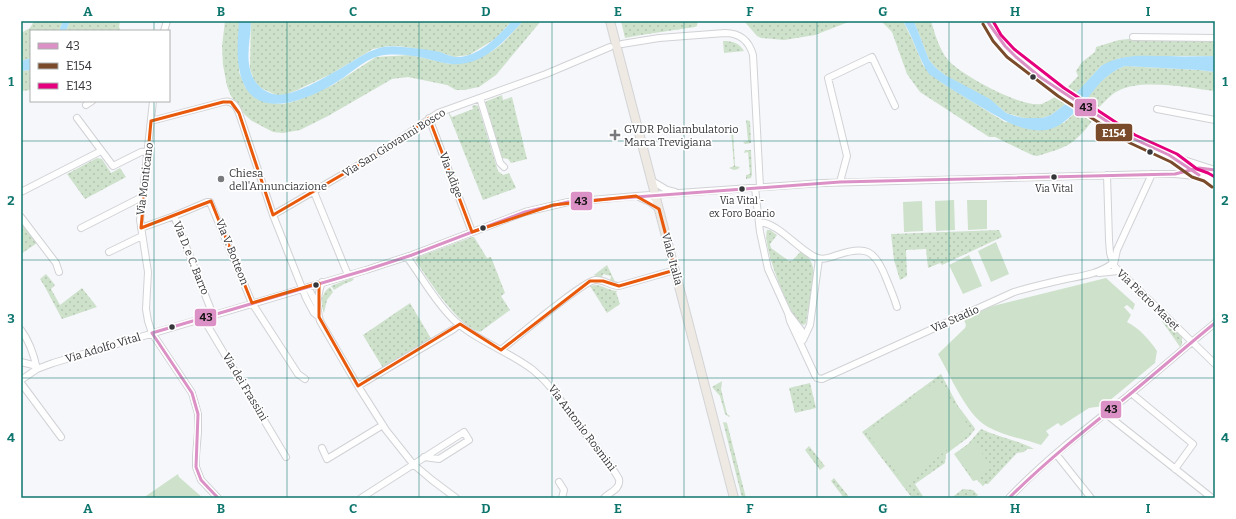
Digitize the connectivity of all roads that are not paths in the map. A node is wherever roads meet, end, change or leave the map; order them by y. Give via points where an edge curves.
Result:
1 (610, 21) edge
2 (987, 21) edge
3 (1133, 37) dead end
4 (1215, 38) edge
5 (622, 44) dead end
6 (610, 48) dead end
7 (480, 98) junction
8 (90, 102) edge
9 (153, 102) edge
10 (86, 105) dead end
11 (895, 106) dead end
12 (1157, 110) dead end
13 (77, 118) dead end
14 (429, 118) junction
15 (1215, 120) edge
16 (151, 121) junction
17 (101, 151) junction
18 (148, 151) junction
19 (1174, 158) junction
20 (504, 167) dead end
21 (1189, 170) junction
22 (1214, 171) edge
23 (1152, 174) junction
24 (1175, 174) junction
25 (1107, 175) junction
26 (1206, 177) junction
27 (652, 181) junction
28 (840, 182) junction
29 (1215, 183) edge
30 (758, 187) junction
31 (21, 192) edge
32 (314, 192) junction
33 (678, 193) junction
34 (655, 195) junction
35 (636, 196) junction
36 (142, 197) junction
37 (210, 202) joint
38 (659, 209) junction
39 (273, 215) junction
40 (174, 216) junction
41 (21, 217) edge
42 (759, 222) junction
43 (81, 228) dead end
44 (141, 228) junction
45 (472, 232) junction
46 (142, 236) junction
47 (1109, 240) junction
48 (1121, 241) junction
49 (109, 252) dead end
50 (406, 257) junction
51 (819, 258) junction
52 (1115, 267) junction
53 (675, 270) junction
54 (59, 272) dead end
55 (348, 275) junction
56 (322, 282) junction
57 (305, 288) junction
58 (252, 303) junction
59 (317, 305) junction
60 (897, 307) dead end
61 (788, 312) junction
62 (214, 315) junction
63 (318, 317) junction
64 (203, 318) junction
65 (1215, 323) edge
66 (459, 324) junction
67 (21, 330) edge
68 (152, 333) junction
69 (803, 338) junction
70 (1192, 342) junction
71 (804, 349) junction
72 (501, 350) junction
73 (21, 362) edge
74 (1215, 364) edge
75 (37, 369) junction
76 (305, 379) dead end
77 (21, 380) edge
78 (21, 384) edge
79 (358, 386) junction
80 (1131, 393) junction
81 (1106, 414) junction
82 (383, 425) junction
83 (61, 437) dead end
84 (322, 448) dead end
85 (1056, 454) junction
86 (286, 457) dead end
87 (424, 457) junction
88 (413, 464) junction
89 (1175, 469) junction
90 (559, 482) dead end
91 (218, 498) edge
92 (362, 498) edge
93 (456, 498) edge
94 (562, 498) edge
95 (604, 498) edge
96 (734, 498) edge
97 (1009, 498) edge
98 (1092, 498) edge
99 (1212, 498) edge

1 - 27 main road, Viale Italia
2 - 19 street via 1010,53 1027,67 1133,139
3 - 4 street
5 - 30 street via 658,38 725,33 736,34 745,40 753,55
6 - 7 street, Via San Giovanni Bosco
7 - 14 street, Via San Giovanni Bosco
7 - 20 street via 500,163
8 - 10 street
9 - 16 street, Via Monticano
11 - 28 street via 872,57 828,78 847,156
12 - 15 street
13 - 17 street
14 - 32 street, Via San Giovanni Bosco via 381,152
14 - 45 street, Via Adige
16 - 18 street, Via Monticano
16 - 39 street via 229,101 237,108
17 - 18 street via 113,166
17 - 31 street
18 - 36 street, Via Monticano
19 - 21 street
19 - 22 street
19 - 24 street via 1180,168
21 - 22 street, Via Adolfo Vital via 1199,168
21 - 24 street, Via Adolfo Vital
21 - 26 street
22 - 29 street
23 - 24 street, Via Adolfo Vital
23 - 25 street, Via Adolfo Vital
23 - 48 street
24 - 26 street, Via Adolfo Vital
25 - 28 street, Via Adolfo Vital
25 - 47 street, Via Pietro Maset
26 - 29 street
27 - 33 street
27 - 34 main road, Viale Italia
28 - 30 street, Via Adolfo Vital
30 - 33 street, Via Adolfo Vital
30 - 42 street
32 - 39 street, Via San Giovanni Bosco
32 - 55 street
33 - 34 street, Via Adolfo Vital
34 - 35 street, Via Adolfo Vital
34 - 38 main road, Viale Italia
35 - 38 street
35 - 45 street, Via Adolfo Vital via 554,205 525,212
36 - 43 street
36 - 44 street, Via Monticano
37 - 40 street, Via D. e C. Barro
37 - 58 street, Via V. Botteon
38 - 53 main road, Viale Italia
39 - 57 street
40 - 44 street
40 - 62 street, Via D. e C. Barro
41 - 54 street via 56,263
42 - 51 street via 770,225 809,254
42 - 61 street via 768,269
44 - 46 street, Via Monticano
45 - 50 street, Via Adolfo Vital
46 - 49 street
46 - 68 street, Via Monticano via 148,272 147,316
47 - 48 street via 1115,244
47 - 52 street, Via Pietro Maset
48 - 52 street via 1115,255
50 - 55 street, Via Adolfo Vital
50 - 66 street, Via Antonio Rosmini via 440,304
51 - 60 street via 857,250 870,252 882,267
51 - 69 street via 810,325
52 - 70 street, Via Pietro Maset
52 - 71 street, Via Stadio via 1014,292 824,378 816,376
53 - 72 street via 619,286 600,280 587,283
53 - 96 main road, Viale Italia
55 - 56 street, Via Adolfo Vital
56 - 57 street, Via Adolfo Vital
56 - 59 street
57 - 58 street, Via Adolfo Vital
57 - 59 street
57 - 63 street via 306,298
58 - 62 street, Via Adolfo Vital
58 - 76 street, Via V. Botteon via 298,374
59 - 63 street
61 - 69 street
61 - 71 street
62 - 64 street, Via Adolfo Vital
63 - 79 street
64 - 68 street, Via Adolfo Vital
64 - 86 street, Via dei Frassini
65 - 70 street
66 - 72 street, Via Antonio Rosmini
66 - 79 street
67 - 75 street via 30,344
68 - 75 street, Via Adolfo Vital
68 - 91 street, Via Monticano via 192,393 198,414 196,467 201,480
69 - 71 street
70 - 74 street, Via Pietro Maset
70 - 80 street
72 - 95 street, Via Antonio Rosmini via 532,370 554,389 572,417 617,475 619,486
73 - 75 street via 33,365
75 - 77 street, Via Adolfo Vital
78 - 83 street
79 - 82 street
80 - 81 street
80 - 89 street via 1193,444
81 - 85 street
81 - 89 street
82 - 84 street via 328,459
82 - 88 street
85 - 97 street
85 - 98 street
87 - 87 street via 439,460 470,440 464,432
87 - 88 street
88 - 92 street
88 - 93 street
89 - 99 street
90 - 94 street via 564,490

